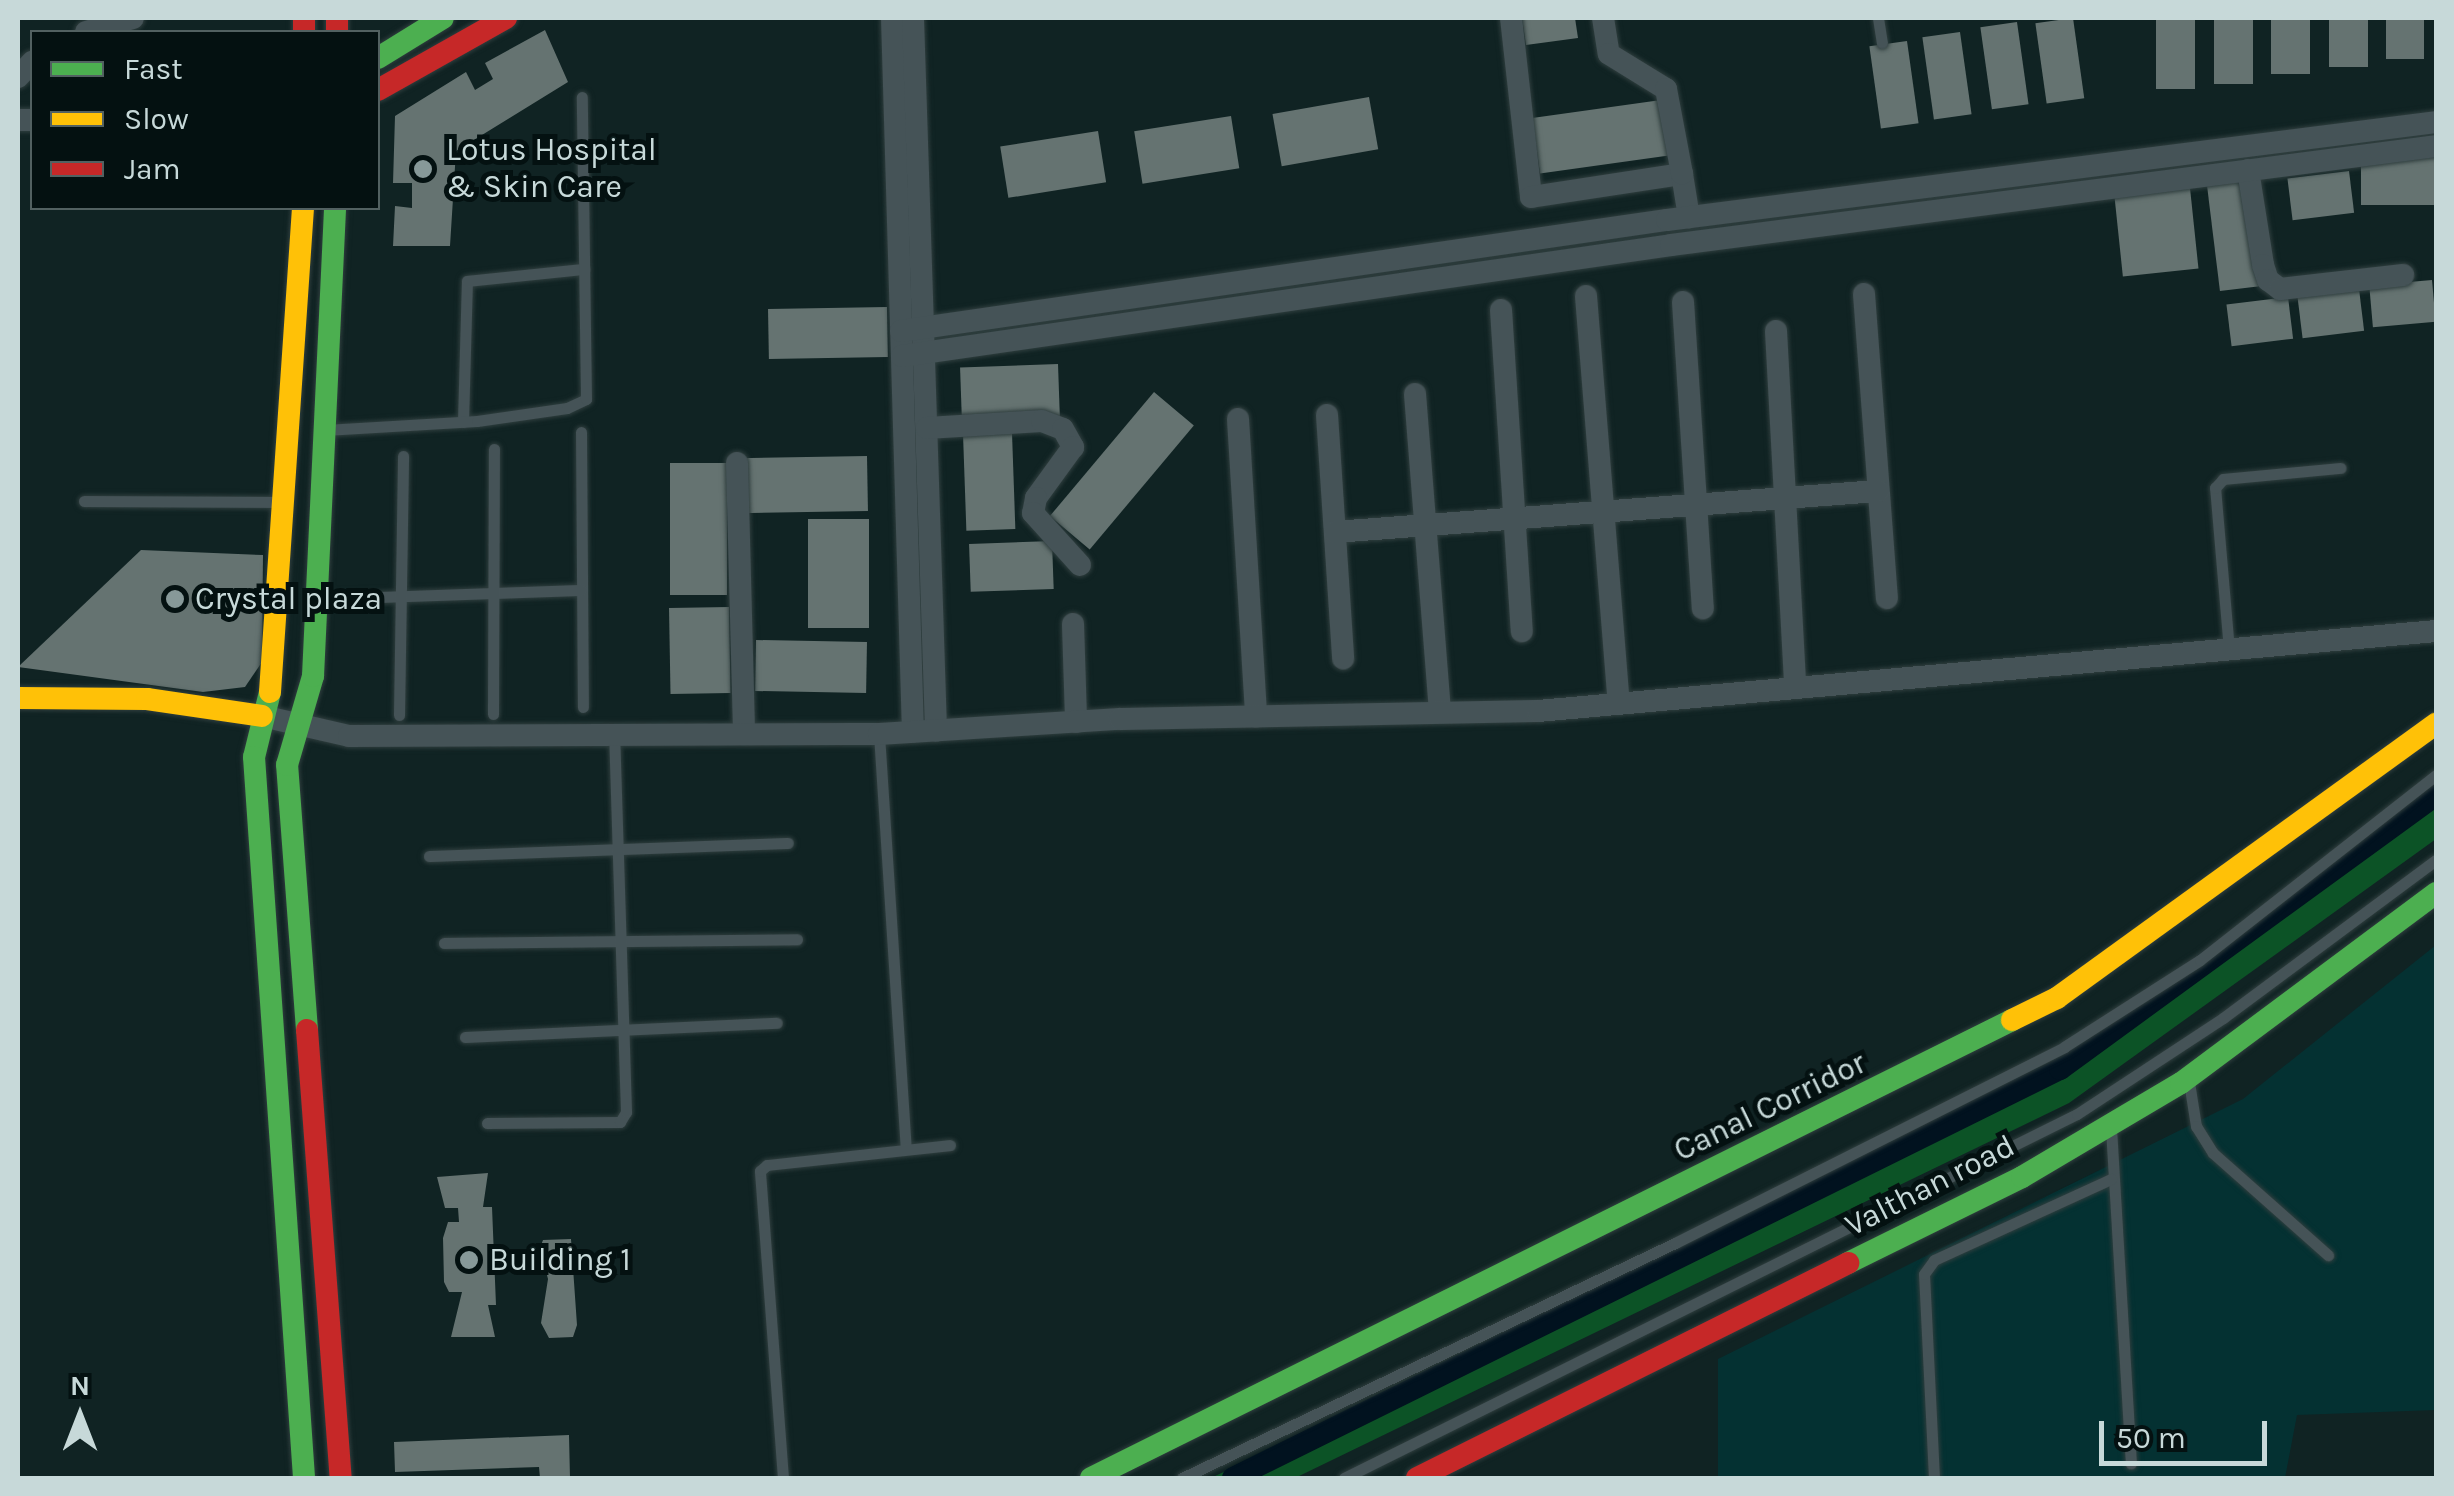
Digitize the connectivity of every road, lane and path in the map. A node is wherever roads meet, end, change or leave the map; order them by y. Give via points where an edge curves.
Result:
1 (133, 18) edge
2 (444, 18) edge
3 (506, 18) edge
4 (892, 18) edge
5 (913, 18) edge
6 (1511, 18) edge
7 (1604, 18) edge
8 (1878, 18) edge
9 (93, 30) edge
10 (1882, 43) dead end
11 (380, 57) edge
12 (380, 89) edge
13 (582, 96) dead end
14 (2436, 122) edge
15 (2436, 146) edge
16 (2248, 170) junction
17 (1682, 174) junction
18 (304, 210) edge
19 (335, 210) edge
20 (1689, 217) junction
21 (584, 269) junction
22 (2402, 275) dead end
23 (1864, 294) dead end
24 (1586, 296) dead end
25 (1683, 302) dead end
26 (1501, 310) dead end
27 (912, 330) junction
28 (1776, 331) dead end
29 (913, 355) junction
30 (1415, 394) dead end
31 (1327, 414) dead end
32 (1238, 419) dead end
33 (463, 422) junction
34 (926, 428) junction
35 (321, 430) junction
36 (581, 432) dead end
37 (494, 449) dead end
38 (403, 456) dead end
39 (737, 463) dead end
40 (2340, 468) dead end
41 (1878, 491) junction
42 (1784, 493) junction
43 (84, 501) dead end
44 (286, 502) junction
45 (1694, 504) junction
46 (1604, 512) junction
47 (1513, 520) junction
48 (1425, 527) junction
49 (1335, 532) junction
50 (1080, 564) dead end
51 (581, 590) junction
52 (494, 595) junction
53 (316, 598) junction
54 (1887, 598) dead end
55 (403, 599) junction
56 (1703, 608) dead end
57 (1073, 624) dead end
58 (1522, 630) dead end
59 (2436, 631) edge
60 (2229, 650) junction
61 (1343, 658) dead end
62 (1795, 687) junction
63 (18, 698) edge
64 (1619, 703) junction
65 (583, 707) dead end
66 (1440, 712) junction
67 (399, 714) dead end
68 (492, 714) dead end
69 (262, 716) junction
70 (1256, 716) junction
71 (1076, 722) junction
72 (295, 724) junction
73 (2436, 724) edge
74 (924, 732) junction
75 (744, 734) junction
76 (879, 734) junction
77 (614, 735) junction
78 (2436, 775) edge
79 (788, 843) dead end
80 (618, 850) junction
81 (429, 856) dead end
82 (2436, 860) edge
83 (2436, 893) edge
84 (797, 939) dead end
85 (622, 942) junction
86 (444, 943) dead end
87 (776, 1024) dead end
88 (626, 1032) junction
89 (464, 1037) dead end
90 (2188, 1078) junction
91 (487, 1123) dead end
92 (2111, 1125) junction
93 (950, 1145) dead end
94 (906, 1150) junction
95 (2111, 1179) junction
96 (2328, 1255) dead end
97 (2130, 1463) dead end
98 (304, 1478) edge
99 (341, 1478) edge
100 (784, 1478) edge
101 (1091, 1478) edge
102 (1182, 1478) edge
103 (1344, 1478) edge
104 (1418, 1478) edge
105 (1934, 1478) edge

1 - 9 street
2 - 11 street
3 - 12 street
4 - 27 street
5 - 27 street
6 - 17 street via 1531,197
7 - 17 street via 1609,54 1666,89
8 - 10 lane
13 - 21 lane
14 - 20 street
15 - 16 street
16 - 22 street via 2263,264 2280,289
16 - 29 street
17 - 20 street
18 - 44 street
19 - 35 street
20 - 27 street
21 - 33 lane via 586,399 566,408
21 - 33 lane via 467,281
23 - 41 street
24 - 46 street
25 - 45 street
26 - 47 street
27 - 29 street
28 - 42 street
29 - 34 street
29 - 74 street
30 - 48 street
31 - 49 street
32 - 70 street
33 - 35 lane
34 - 50 street via 1042,421 1064,428 1073,447 1036,498 1034,513
34 - 74 street
35 - 53 street
36 - 51 lane
37 - 52 lane
38 - 55 lane
39 - 75 street
40 - 60 lane via 2223,480 2214,488
41 - 42 street
41 - 54 street
42 - 45 street
42 - 62 street
43 - 44 lane
44 - 69 street via 276,668
45 - 46 street
45 - 56 street
46 - 47 street
46 - 64 street
47 - 48 street
47 - 58 street
48 - 49 street
48 - 66 street
49 - 61 street
51 - 52 lane
51 - 65 lane
52 - 55 lane
52 - 68 lane
53 - 55 lane
53 - 72 street via 313,676
55 - 67 lane
57 - 71 street
59 - 60 street
60 - 62 street
62 - 64 street
63 - 69 street via 146,699
64 - 66 street
66 - 70 street
69 - 72 street
69 - 98 street via 254,756
70 - 71 street
71 - 74 street
72 - 77 street via 350,736
72 - 99 street via 287,765
73 - 101 street, Canal Corridor via 2057,998
74 - 76 street
75 - 76 street
75 - 77 street
76 - 94 lane
77 - 80 lane
78 - 102 lane via 2200,960 2081,1037 1675,1243
79 - 80 lane
80 - 81 lane
80 - 85 lane
82 - 103 lane via 2223,1018 2077,1114
83 - 90 street, Valthan road
84 - 85 lane
85 - 86 lane
85 - 88 lane
87 - 88 lane
88 - 89 lane
88 - 91 lane via 628,1099 620,1122
90 - 92 street, Valthan road
90 - 96 lane via 2196,1126 2212,1154
92 - 95 lane
92 - 104 street, Valthan road via 2022,1178
93 - 94 lane
94 - 100 lane via 766,1165 760,1171
95 - 97 lane
95 - 105 lane via 1934,1260 1924,1274

